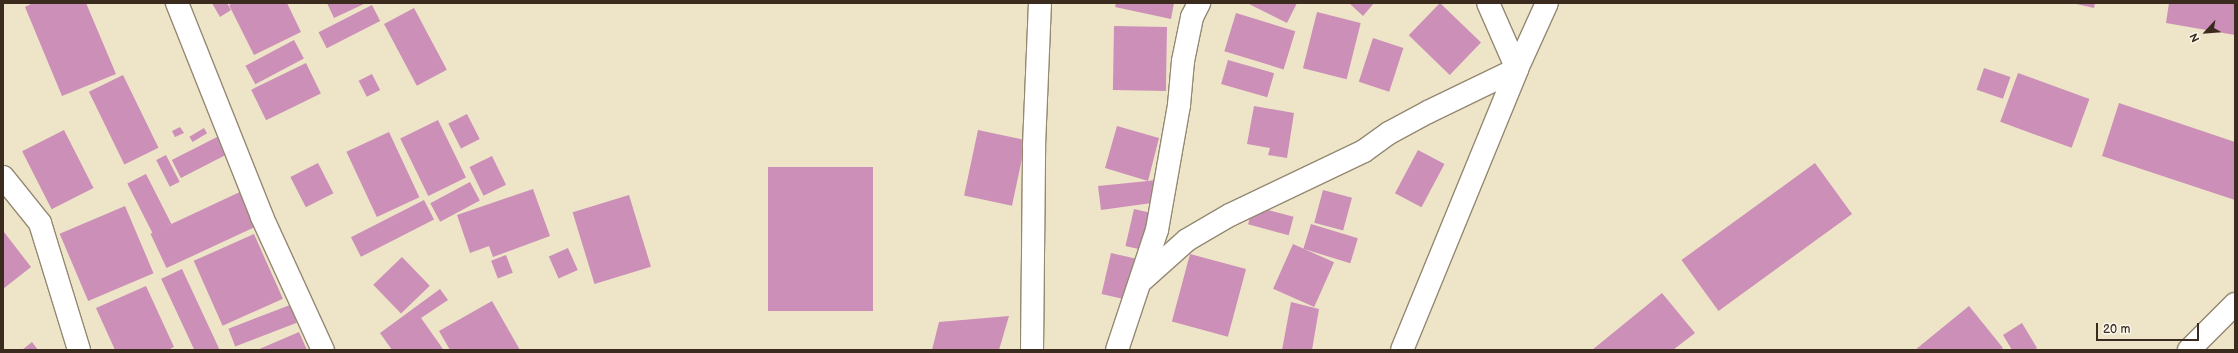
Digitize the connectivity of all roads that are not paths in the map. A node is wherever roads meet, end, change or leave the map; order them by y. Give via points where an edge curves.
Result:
1 (177, 3) edge
2 (1040, 3) edge
3 (1199, 3) edge
4 (1488, 3) edge
5 (1547, 3) edge
6 (1517, 69) junction
7 (3, 177) edge
8 (1140, 282) junction
9 (2235, 304) edge
10 (79, 350) edge
11 (323, 350) edge
12 (1032, 350) edge
13 (1117, 350) edge
14 (1402, 350) edge
15 (2189, 350) edge

1 - 11 street via 262,217
2 - 12 street via 1034,146
3 - 8 street via 1192,17 1183,61 1179,106 1157,230
4 - 6 street
5 - 6 street
6 - 8 street via 1428,112 1389,133 1364,151 1230,216 1187,240
6 - 14 street
7 - 10 street via 40,223
8 - 13 street
9 - 15 street

